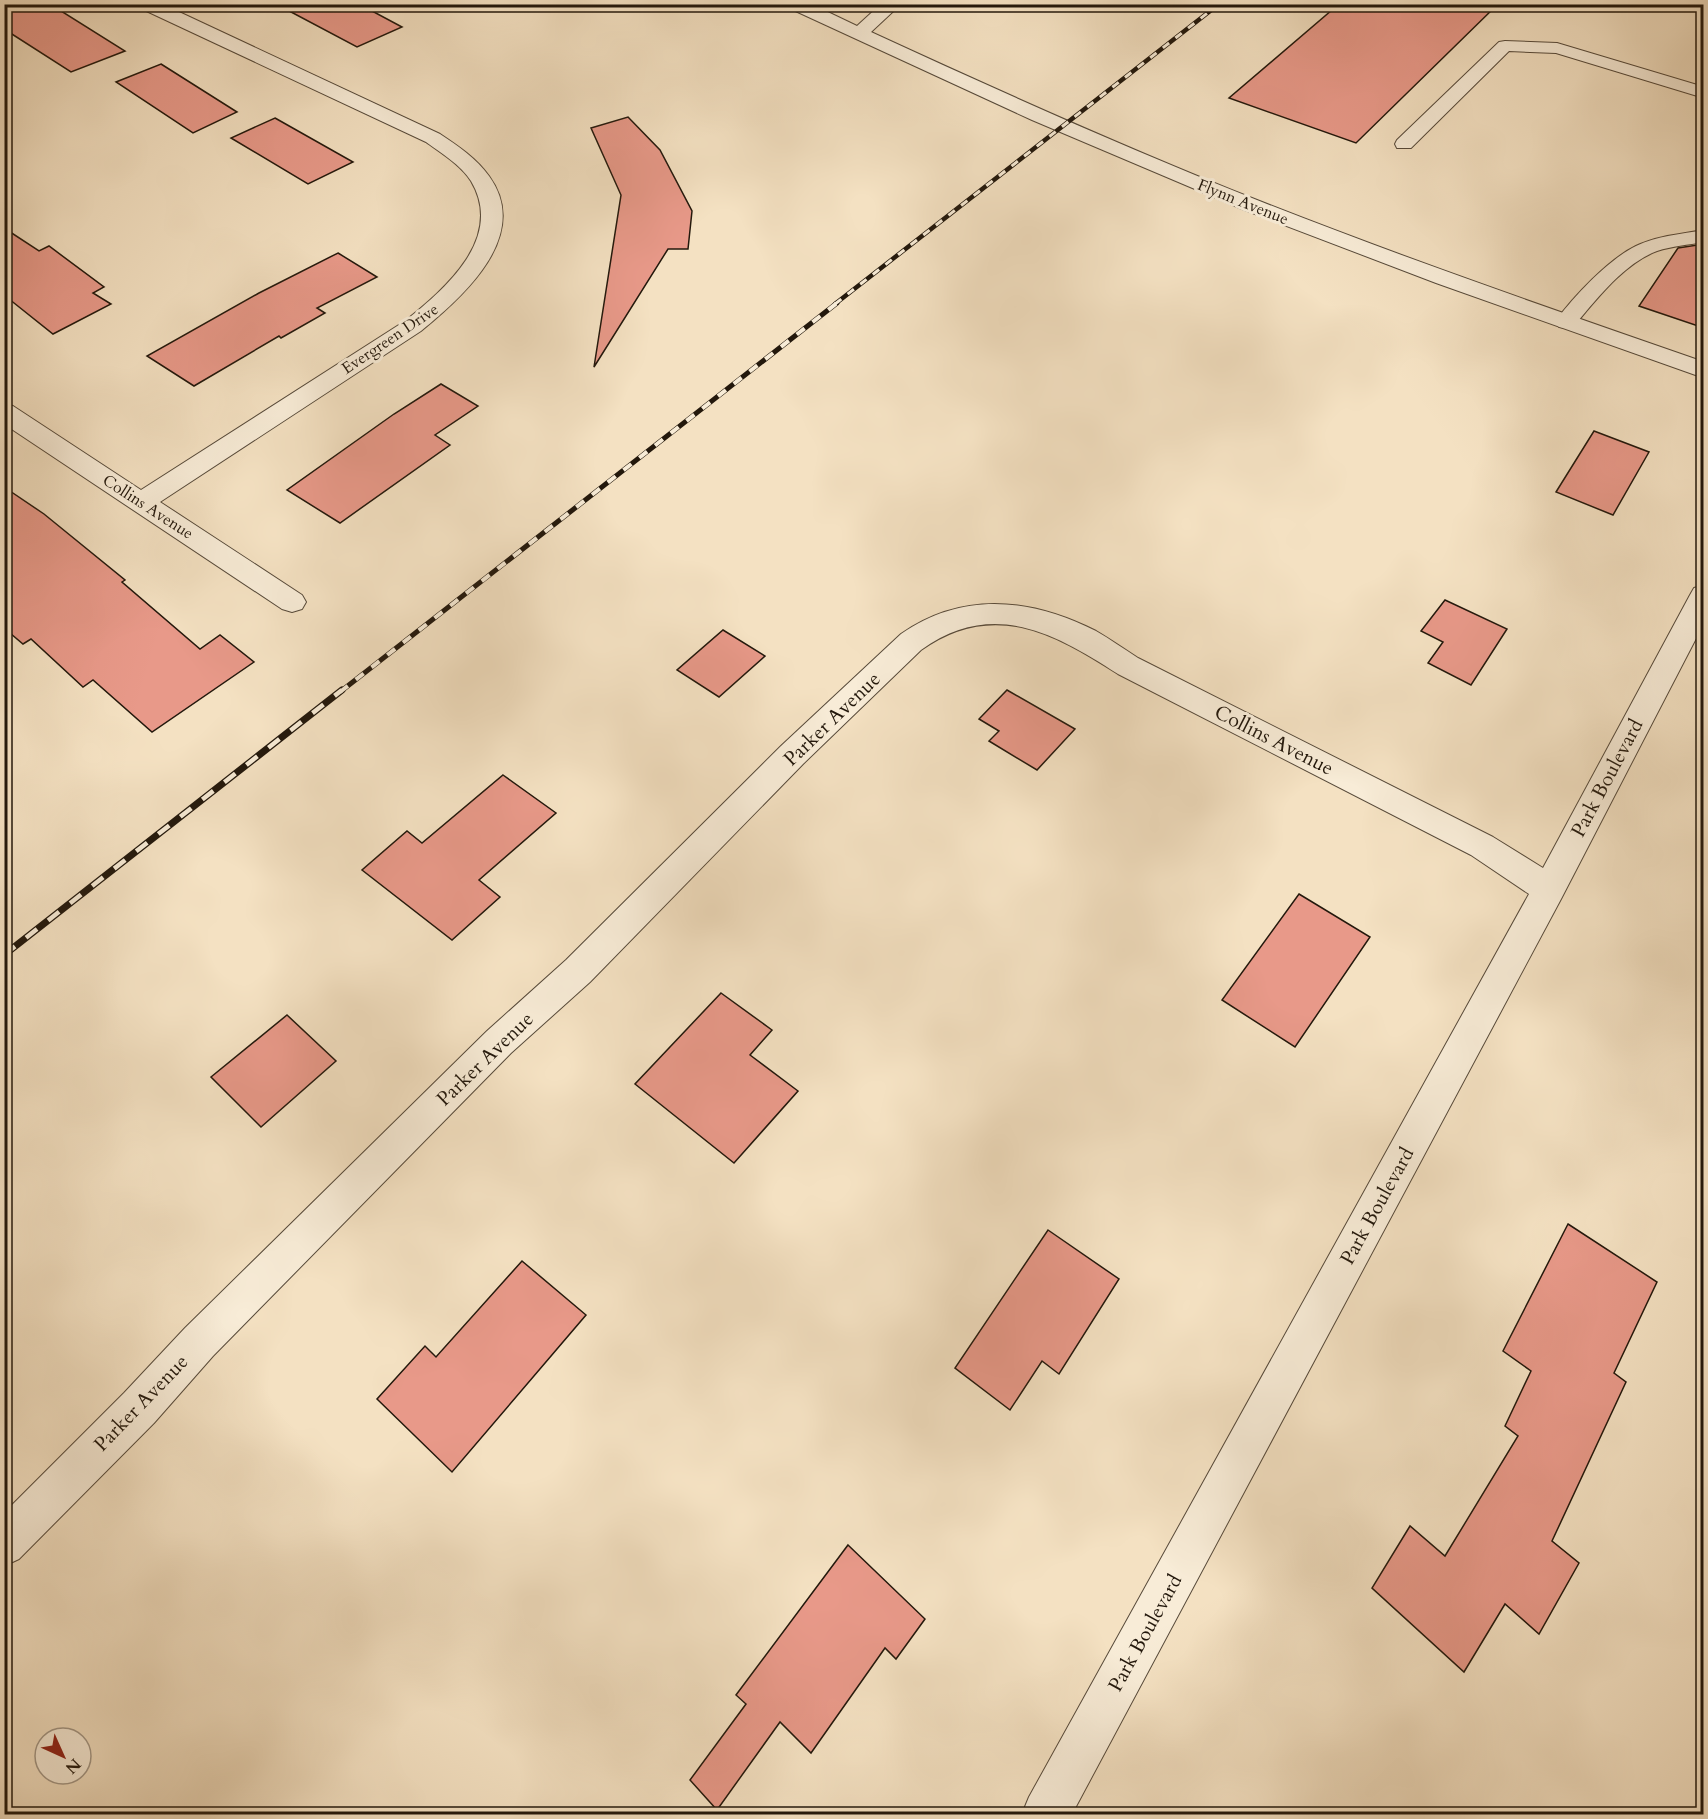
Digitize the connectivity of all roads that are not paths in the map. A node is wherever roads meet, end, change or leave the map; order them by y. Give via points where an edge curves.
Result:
1 (146, 4) edge
2 (795, 4) edge
3 (892, 4) edge
4 (858, 34) junction
5 (1704, 93) edge
6 (1404, 144) dead end
7 (1704, 236) edge
8 (1566, 322) junction
9 (1704, 371) edge
10 (4, 412) edge
11 (141, 502) junction
12 (1704, 595) edge
13 (292, 602) dead end
14 (991, 617) joint
15 (1549, 890) junction
16 (4, 1544) edge
17 (1046, 1815) edge

1 - 11 street, Evergreen Drive via 433,138 471,167 482,182 493,220 478,261 440,305
2 - 4 street, Flynn Avenue
3 - 4 street
4 - 8 street, Flynn Avenue via 1186,179
5 - 6 lane via 1557,48 1504,46
7 - 8 lane via 1638,253 1595,289
8 - 9 street, Flynn Avenue
10 - 11 street, Collins Avenue
11 - 13 street, Collins Avenue
12 - 15 street, Park Boulevard
14 - 15 street, Collins Avenue via 1017,614 1086,639 1128,666 1482,846
14 - 16 street, Parker Avenue via 969,616 931,628 911,642 737,810 579,971 499,1042
15 - 17 street, Park Boulevard

